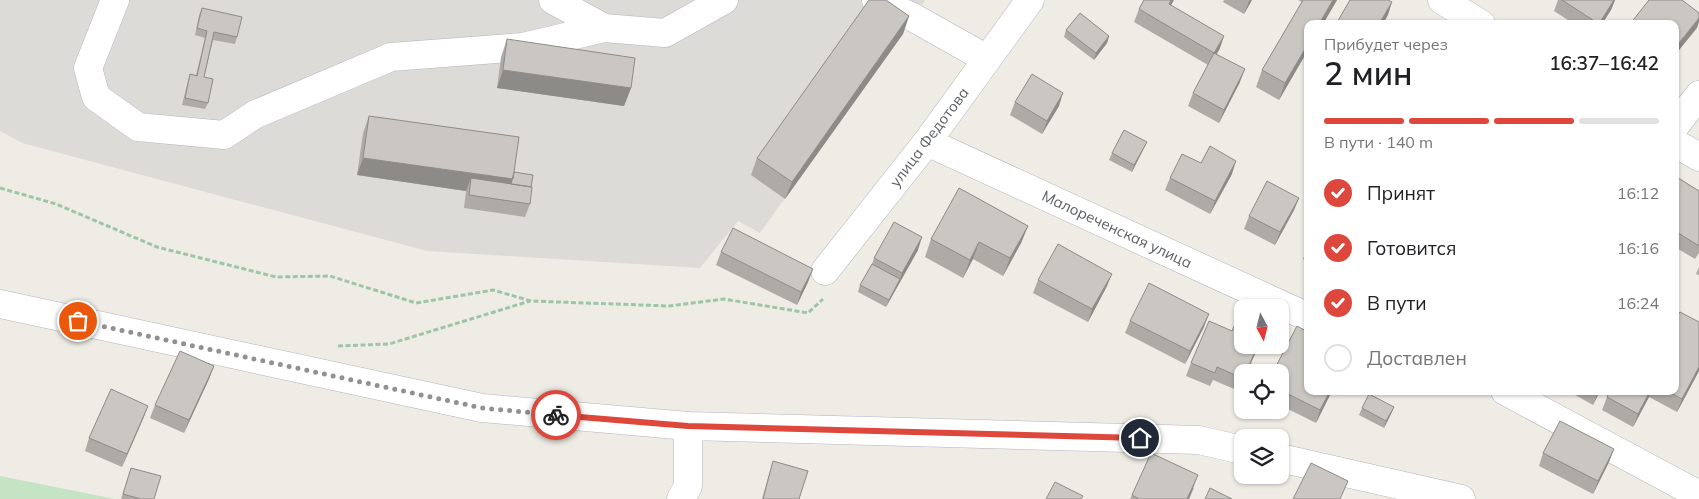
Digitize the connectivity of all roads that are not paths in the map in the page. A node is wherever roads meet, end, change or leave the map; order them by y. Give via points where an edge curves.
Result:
1 (115, 0) edge
2 (553, 0) edge
3 (724, 0) edge
4 (876, 0) edge
5 (1030, 0) edge
6 (1442, 0) edge
7 (1474, 20) edge
8 (604, 28) junction
9 (986, 59) junction
10 (1699, 95) edge
11 (1679, 121) edge
12 (927, 142) junction
13 (1679, 144) edge
14 (1699, 157) edge
15 (825, 271) road end
16 (0, 304) edge
17 (1304, 315) edge
18 (1512, 395) edge
19 (688, 426) junction
20 (1234, 448) edge
21 (1289, 460) edge
22 (1699, 495) edge
23 (682, 499) edge
24 (1462, 499) edge

1 - 8 street via 88,68 96,97 138,127 224,135 256,114 391,58 523,48
2 - 8 street
3 - 8 street via 665,33
4 - 9 street
5 - 9 street, улица Федотова
6 - 7 street
9 - 12 street, улица Федотова
10 - 11 street
12 - 15 street, улица Федотова
12 - 17 street, Малореченская улица
13 - 14 street
16 - 19 street via 482,408
18 - 22 street
19 - 20 street via 1199,440
19 - 23 street via 688,486
21 - 24 street

